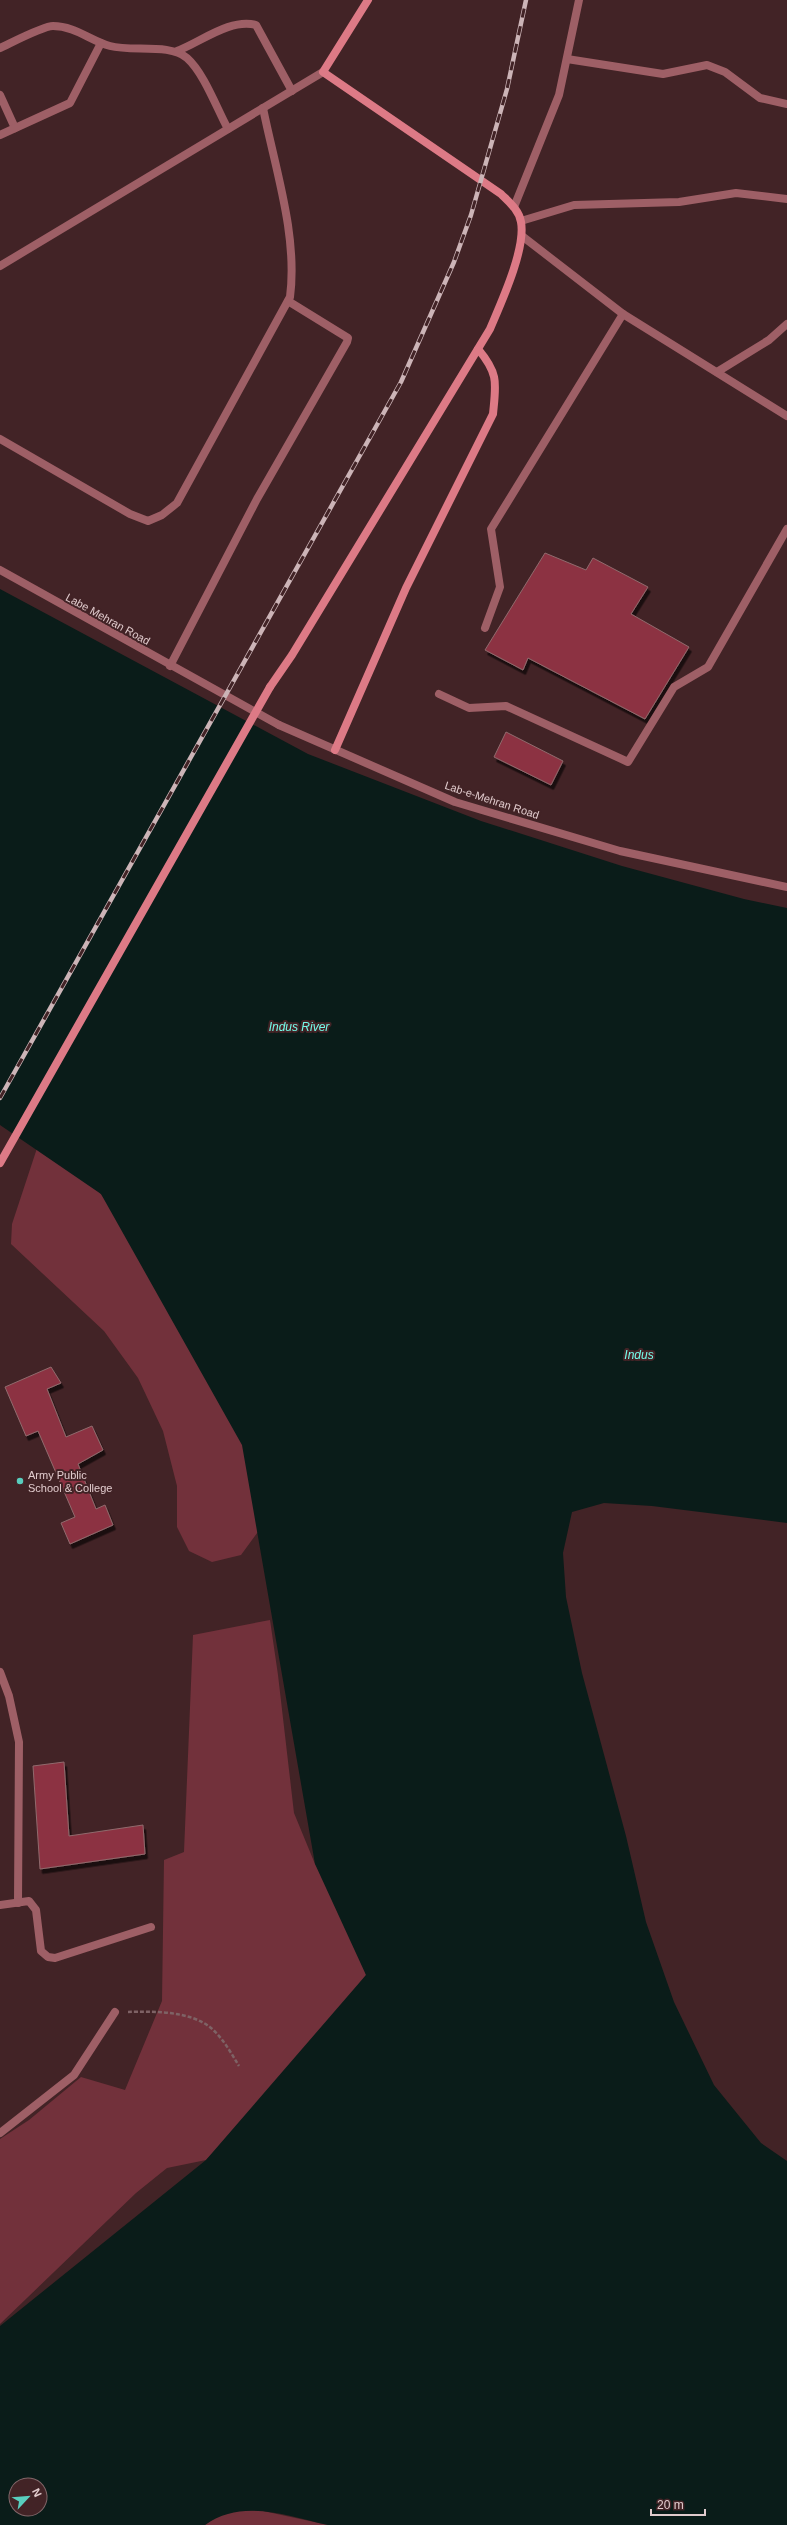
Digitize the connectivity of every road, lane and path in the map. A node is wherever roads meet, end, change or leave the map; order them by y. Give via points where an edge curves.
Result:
1 (368, 0) edge
2 (580, 0) edge
3 (101, 43) junction
4 (0, 48) edge
5 (177, 52) junction
6 (567, 59) junction
7 (323, 72) junction
8 (292, 90) junction
9 (0, 95) edge
10 (787, 104) edge
11 (263, 108) junction
12 (15, 128) junction
13 (228, 129) junction
14 (0, 135) edge
15 (787, 199) edge
16 (514, 207) junction
17 (521, 220) junction
18 (522, 236) junction
19 (0, 266) edge
20 (288, 301) junction
21 (623, 314) junction
22 (787, 324) edge
23 (478, 349) junction
24 (717, 372) junction
25 (787, 416) edge
26 (0, 439) edge
27 (787, 529) edge
28 (0, 570) edge
29 (485, 628) dead end
30 (170, 666) junction
31 (206, 686) joint
32 (439, 694) dead end
33 (335, 750) junction
34 (787, 887) edge
35 (0, 1163) edge
36 (0, 1672) edge
37 (18, 1903) junction
38 (0, 1905) edge
39 (151, 1927) dead end
40 (115, 2012) joint
41 (240, 2066) dead end
42 (0, 2133) edge

1 - 7 main road
2 - 6 street
3 - 4 street via 86,35 52,26
3 - 5 street
3 - 12 street via 70,103
5 - 8 street via 210,34 247,22 256,25
5 - 13 street via 188,58 198,73
6 - 10 street via 663,74 707,65 725,72 760,98
6 - 16 street via 559,95
7 - 8 street
7 - 16 main road via 501,194
8 - 11 street
9 - 12 street
11 - 13 street
11 - 20 street via 291,246 293,272
12 - 14 street
13 - 19 street
15 - 17 street via 736,193 679,202 574,205
16 - 17 main road
17 - 18 main road
18 - 21 street
18 - 23 main road via 506,292
20 - 26 street via 177,503 162,515 148,521 130,514
20 - 30 street via 348,338 347,342 257,499
21 - 24 street
21 - 29 street via 491,528 500,587
22 - 24 street via 769,340
23 - 33 main road via 491,364 496,384 493,414 406,588
23 - 35 main road, bridge via 270,687
24 - 25 street
27 - 32 street via 708,667 674,687 628,762 506,706 470,708
28 - 30 street, Labe Mehran Road
30 - 31 street, Labe Mehran Road
31 - 33 street, Lab-e-Mehran Road via 279,725
33 - 34 street, Lab-e-Mehran Road via 462,804 620,851
36 - 37 street via 9,1696 19,1742
37 - 38 street
37 - 39 street via 29,1901 36,1910 41,1951 48,1957 55,1958
40 - 41 path via 158,2011 182,2015 211,2028
40 - 42 street via 74,2075

